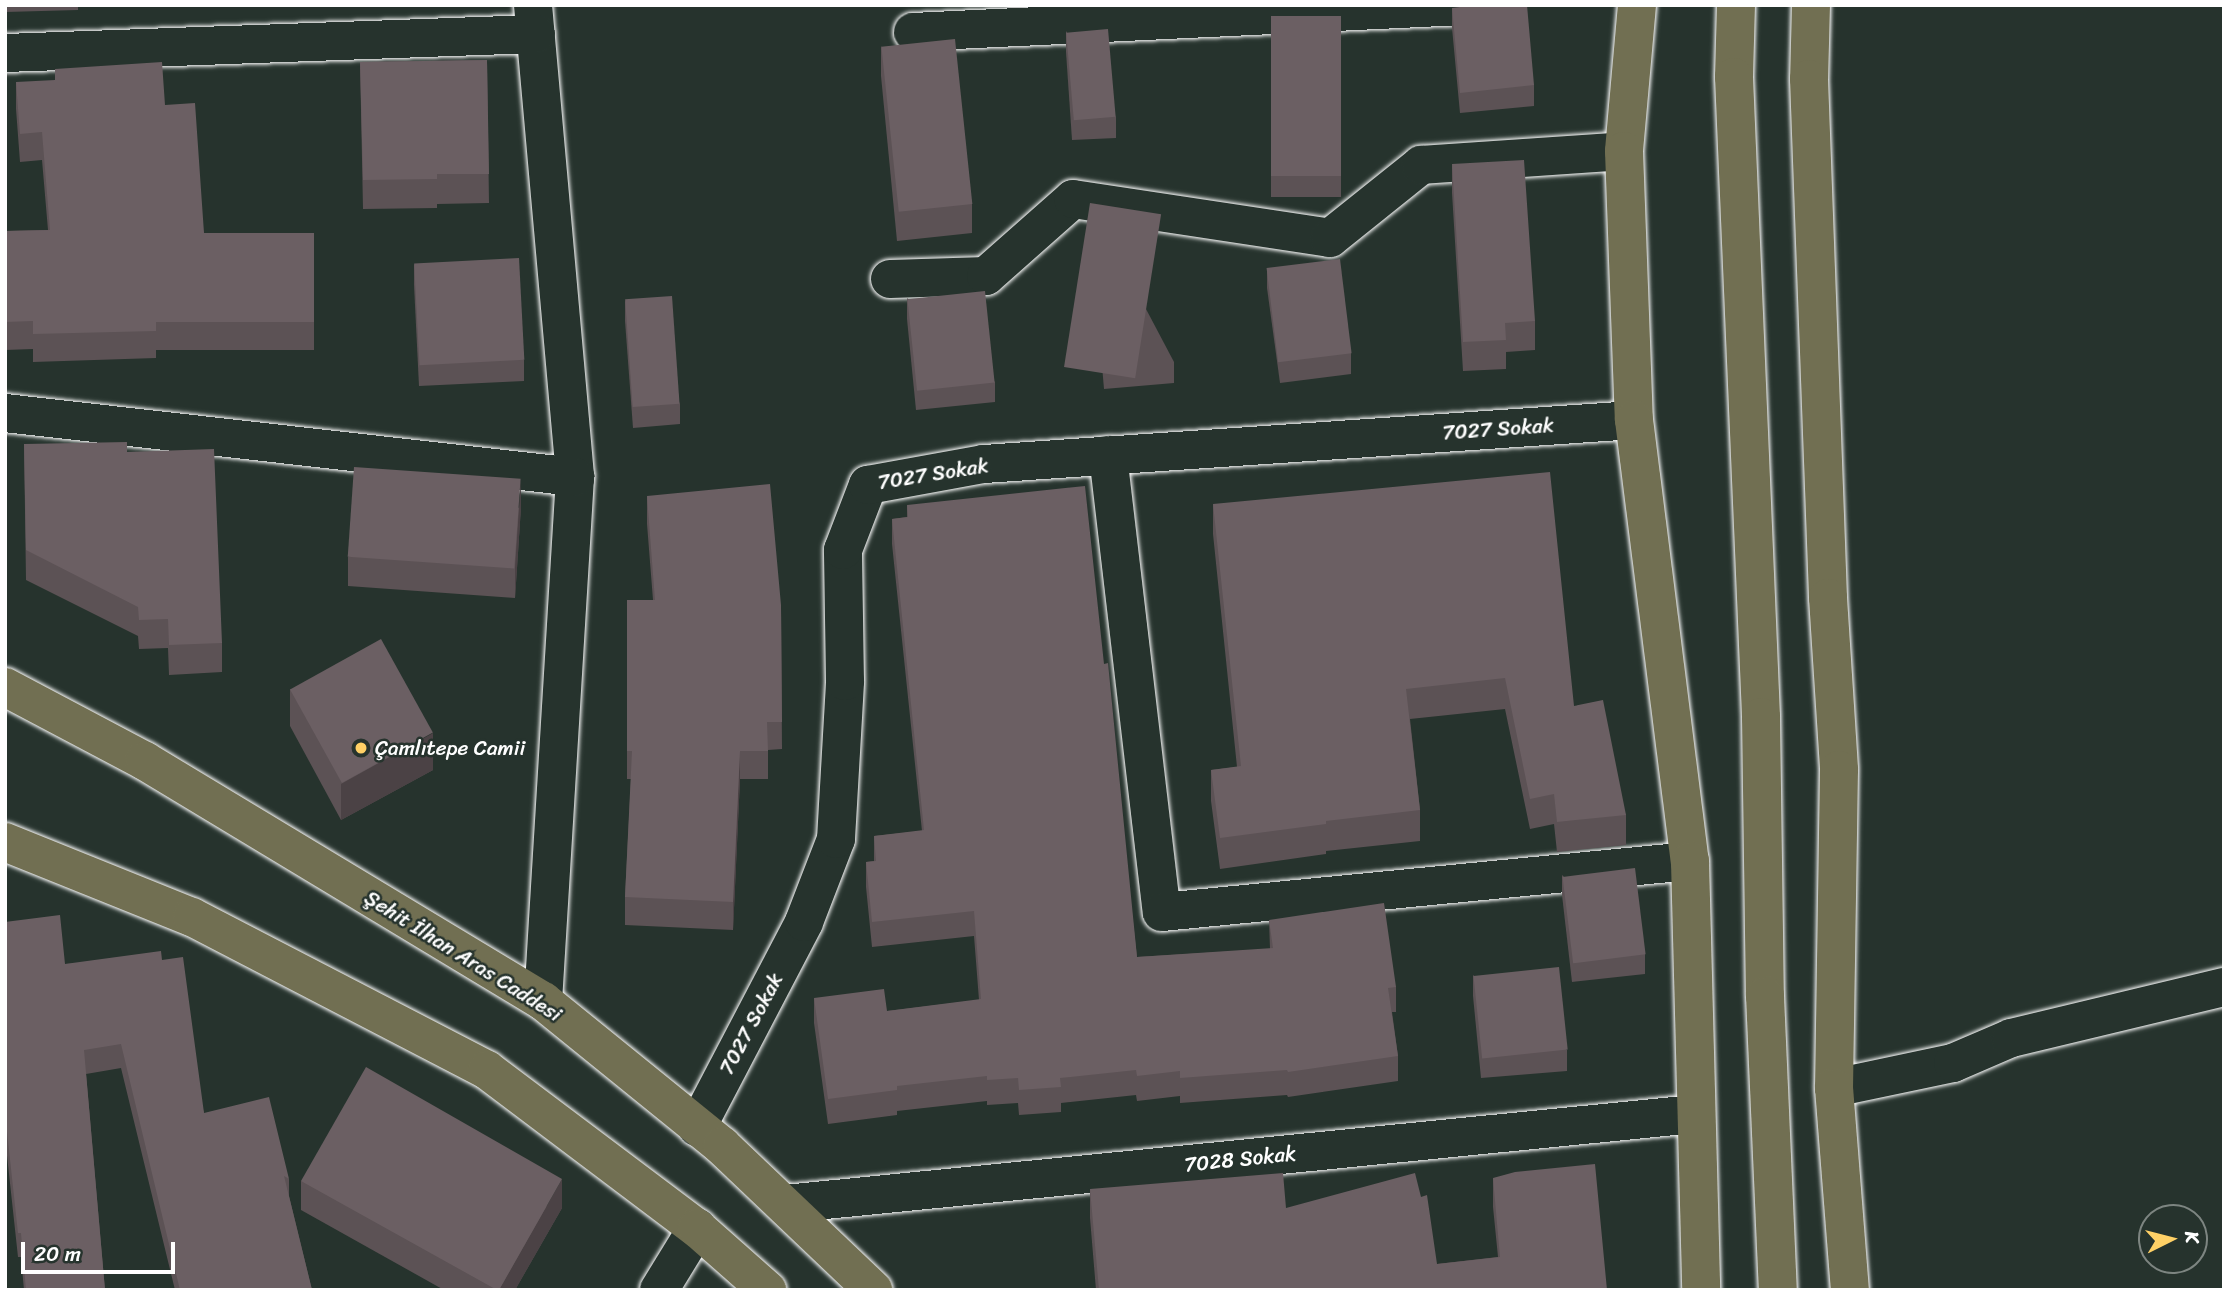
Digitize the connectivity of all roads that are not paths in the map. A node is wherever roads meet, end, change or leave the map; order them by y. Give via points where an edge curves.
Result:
1 (1482, 5) edge
2 (1637, 5) edge
3 (1736, 5) edge
4 (1811, 5) edge
5 (534, 20) edge
6 (913, 32) dead end
7 (5, 53) edge
8 (1624, 151) junction
9 (890, 279) dead end
10 (5, 413) edge
11 (1634, 420) junction
12 (1108, 455) junction
13 (575, 477) junction
14 (5, 687) edge
15 (5, 842) edge
16 (1690, 861) junction
17 (2224, 987) edge
18 (543, 1001) junction
19 (1834, 1088) junction
20 (1695, 1114) junction
21 (697, 1126) junction
22 (785, 1204) junction
23 (696, 1228) junction
24 (659, 1290) edge
25 (766, 1290) edge
26 (873, 1290) edge
27 (1701, 1290) edge
28 (1778, 1290) edge
29 (1850, 1290) edge

1 - 6 street
2 - 8 main road
3 - 28 main road via 1734,77 1761,717 1765,996
4 - 19 main road via 1809,79 1839,770
5 - 7 street
5 - 13 street
8 - 9 street via 1421,164 1330,238 1073,199 986,276
8 - 11 main road
10 - 13 street
11 - 12 street, 7027 Sokak
11 - 16 main road
12 - 16 street via 1162,912
12 - 21 street, 7027 Sokak via 984,464 868,485 843,550 845,681 836,839 804,922
13 - 18 street
14 - 18 main road, Şehit İlhan Aras Caddesi via 145,761
15 - 23 main road via 192,917 487,1070
16 - 20 main road
17 - 19 street via 2011,1038 1953,1063
18 - 21 main road, Şehit İlhan Aras Caddesi
19 - 29 main road
20 - 22 street, 7028 Sokak
20 - 27 main road
21 - 22 main road, Şehit İlhan Aras Caddesi
22 - 26 main road, Şehit İlhan Aras Caddesi
23 - 24 street
23 - 25 main road

